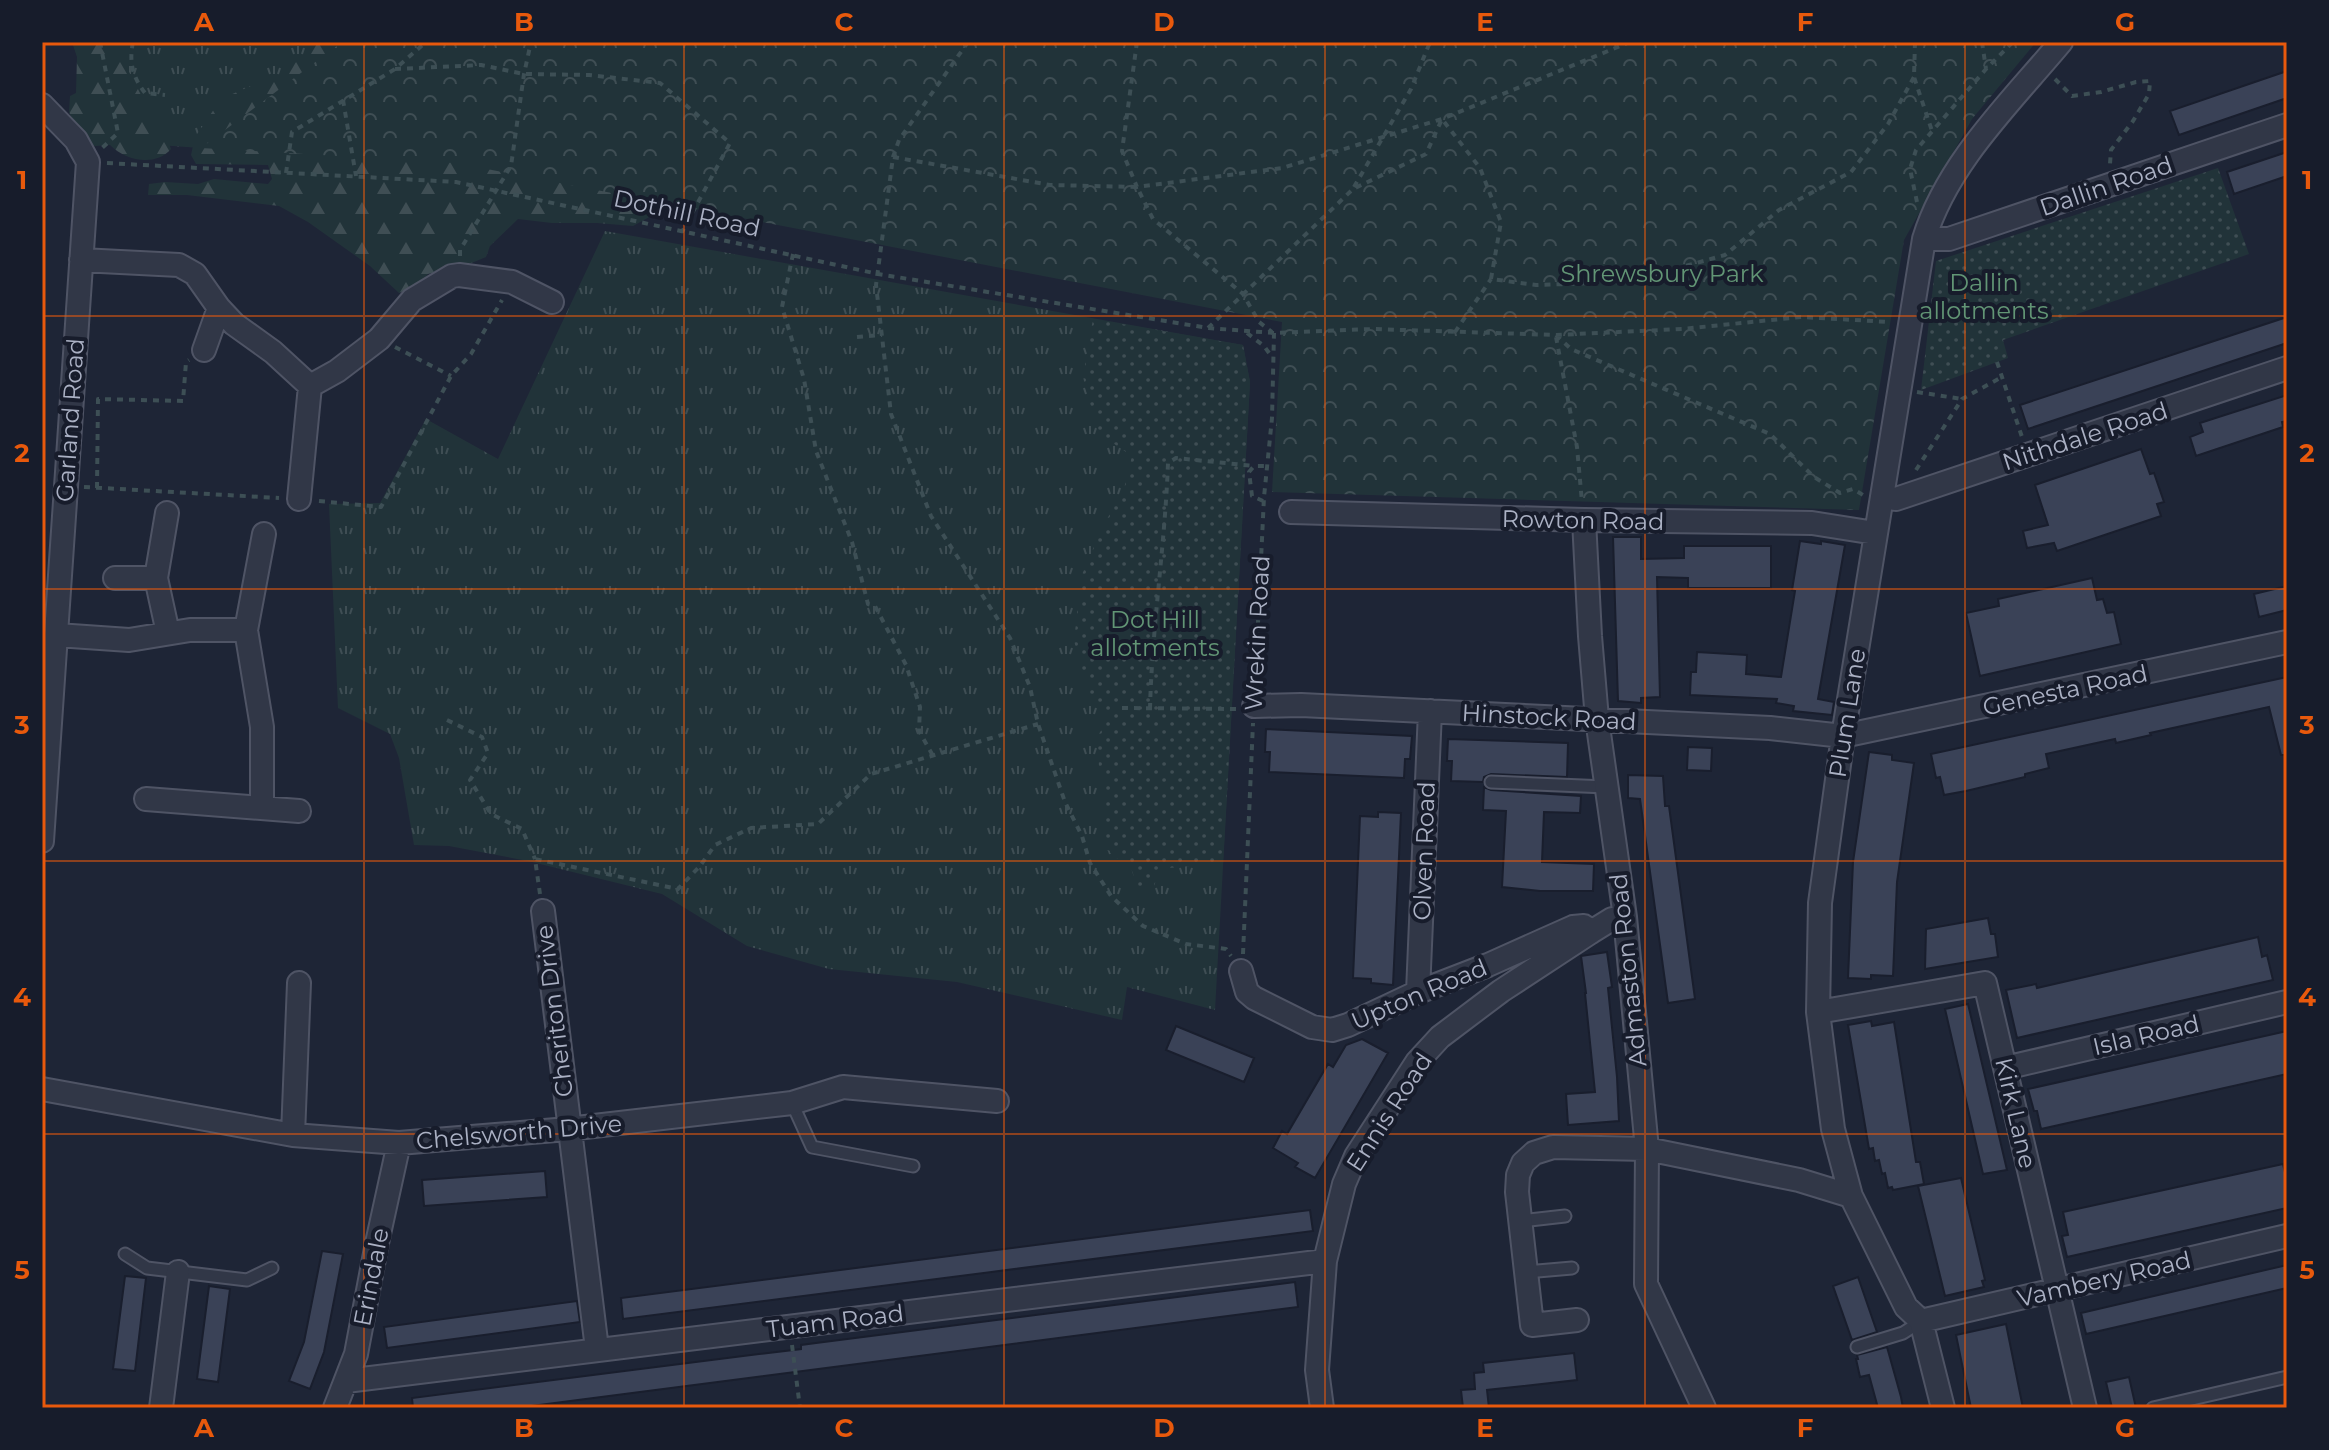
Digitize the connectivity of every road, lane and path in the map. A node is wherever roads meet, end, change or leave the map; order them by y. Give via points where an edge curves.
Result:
1 (100, 42) edge
2 (133, 42) edge
3 (426, 42) edge
4 (531, 42) edge
5 (968, 42) edge
6 (1137, 42) edge
7 (1430, 42) edge
8 (1630, 42) edge
9 (1915, 42) edge
10 (1982, 42) edge
11 (2013, 42) edge
12 (2061, 42) edge
13 (2041, 65) junction
14 (395, 69) junction
15 (1986, 69) junction
16 (524, 74) junction
17 (1914, 77) junction
18 (165, 95) dead end
19 (343, 100) junction
20 (42, 105) edge
21 (1442, 119) junction
22 (2287, 125) edge
23 (1932, 131) junction
24 (1384, 136) junction
25 (893, 157) junction
26 (88, 162) junction
27 (286, 173) junction
28 (356, 176) junction
29 (2108, 186) junction
30 (1137, 187) junction
31 (496, 189) junction
32 (1353, 189) junction
33 (1917, 198) dead end
34 (682, 232) junction
35 (1924, 239) junction
36 (793, 254) junction
37 (81, 260) junction
38 (878, 274) junction
39 (459, 275) junction
40 (1491, 279) junction
41 (1243, 294) junction
42 (552, 302) dead end
43 (219, 308) junction
44 (1911, 323) junction
45 (1208, 328) junction
46 (1245, 331) junction
47 (1455, 332) junction
48 (1274, 333) junction
49 (882, 335) dead end
50 (1556, 335) junction
51 (857, 337) dead end
52 (379, 339) junction
53 (204, 350) joint
54 (1273, 361) junction
55 (1997, 362) dead end
56 (2287, 368) edge
57 (451, 376) dead end
58 (2002, 377) junction
59 (310, 386) junction
60 (1900, 390) junction
61 (1962, 399) junction
62 (2028, 454) junction
63 (1254, 466) junction
64 (1267, 466) junction
65 (97, 488) dead end
66 (1915, 492) junction
67 (299, 499) dead end
68 (53, 501) edge
69 (1263, 501) junction
70 (1291, 512) dead end
71 (167, 513) dead end
72 (1878, 516) junction
73 (1584, 520) junction
74 (264, 534) dead end
75 (115, 578) dead end
76 (156, 578) junction
77 (246, 630) junction
78 (168, 633) junction
79 (57, 635) junction
80 (2287, 642) edge
81 (1254, 706) junction
82 (1122, 708) dead end
83 (1150, 709) junction
84 (1430, 711) junction
85 (1597, 719) junction
86 (447, 720) dead end
87 (1038, 724) junction
88 (1843, 736) junction
89 (932, 755) junction
90 (44, 761) edge
91 (1491, 782) dead end
92 (1606, 787) junction
93 (146, 799) dead end
94 (262, 808) junction
95 (299, 811) dead end
96 (42, 841) edge
97 (535, 859) junction
98 (543, 911) joint
99 (1625, 917) junction
100 (1591, 932) junction
101 (1245, 933) dead end
102 (1244, 981) joint
103 (299, 983) dead end
104 (1418, 992) junction
105 (2287, 1002) edge
106 (1818, 1012) junction
107 (2005, 1068) junction
108 (42, 1089) edge
109 (997, 1101) dead end
110 (792, 1103) junction
111 (568, 1129) junction
112 (293, 1135) junction
113 (399, 1143) junction
114 (1647, 1149) junction
115 (913, 1166) dead end
116 (1851, 1196) junction
117 (1565, 1216) dead end
118 (1521, 1221) junction
119 (2287, 1236) edge
120 (125, 1254) dead end
121 (1325, 1261) junction
122 (272, 1268) dead end
123 (1572, 1268) dead end
124 (178, 1272) junction
125 (1526, 1272) junction
126 (2057, 1290) junction
127 (1577, 1320) dead end
128 (1921, 1321) junction
129 (789, 1326) junction
130 (1857, 1347) dead end
131 (597, 1349) junction
132 (2287, 1377) edge
133 (346, 1381) junction
134 (161, 1408) edge
135 (335, 1408) edge
136 (800, 1408) edge
137 (1322, 1408) edge
138 (1704, 1408) edge
139 (1943, 1408) edge
140 (2085, 1408) edge
141 (2153, 1408) edge

1 - 26 path via 118,133
2 - 18 path via 135,80 145,93
3 - 14 path
4 - 16 path
5 - 25 path via 899,140
6 - 30 path via 1122,151
7 - 24 path
8 - 21 path
9 - 17 path
10 - 15 path
11 - 15 path
12 - 13 street, Plum Lane
13 - 29 path via 2072,96 2150,81 2149,94 2111,150
13 - 35 street, Plum Lane via 1945,190
14 - 16 path via 481,65
14 - 19 path
15 - 23 path
16 - 31 path via 511,166
16 - 34 path via 660,83 730,143
17 - 23 path
17 - 40 path via 1888,124 1851,172 1779,210 1725,255 1628,282 1536,285
19 - 27 path via 292,132
19 - 28 path
20 - 26 street via 76,140
21 - 24 path
21 - 32 path via 1426,154
21 - 40 path via 1480,168 1501,222
22 - 29 street, Dallin Road
23 - 33 path via 1916,150 1910,169
24 - 30 path via 1282,168
24 - 32 path
25 - 30 path via 1050,185
25 - 38 path
26 - 27 path, Dothill Road
26 - 37 street, Garland Road
27 - 28 path, Dothill Road
28 - 31 path, Dothill Road
29 - 35 street, Dallin Road via 1949,239
30 - 41 path via 1153,219
31 - 34 path, Dothill Road
31 - 39 path via 460,250
32 - 41 path
34 - 36 path, Dothill Road
35 - 44 street, Plum Lane
36 - 38 path, Dothill Road
36 - 89 path via 782,307 804,379 816,451 852,542 868,604 875,606 906,665 920,707 919,731
37 - 43 street via 179,265 195,274
37 - 68 street, Garland Road
38 - 45 path, Dothill Road
38 - 87 path via 891,414 931,516 1010,638
39 - 42 street via 512,282
39 - 52 street via 412,300
40 - 47 path
41 - 45 path
41 - 48 path via 1259,322
43 - 53 street
43 - 59 street
44 - 50 path, Dothill Road via 1801,317
44 - 60 street, Plum Lane
45 - 46 path, Dothill Road
46 - 48 path, Dothill Road
46 - 54 path
47 - 48 path, Dothill Road
47 - 50 path, Dothill Road
48 - 54 path, Wrekin Road
49 - 51 path
50 - 72 path via 1571,349 1770,434 1814,477 1840,493 1853,489 1866,497
50 - 73 path via 1577,447
52 - 57 path
52 - 59 street
53 - 65 path via 186,362 183,401 98,399
54 - 64 path, Wrekin Road
55 - 58 path
56 - 62 street, Nithdale Road
58 - 61 path
58 - 62 path
59 - 67 street
60 - 61 path
60 - 72 street, Plum Lane
61 - 66 path via 1911,476
62 - 66 street, Nithdale Road
63 - 64 path
63 - 69 path via 1249,472 1252,496
63 - 83 path via 1176,458 1168,463
64 - 69 path, Wrekin Road
66 - 72 street, Nithdale Road via 1896,499
68 - 79 street, Garland Road
69 - 81 path, Wrekin Road
70 - 73 street, Rowton Road
71 - 76 street
72 - 73 street, Rowton Road via 1812,523
72 - 88 street, Plum Lane
73 - 85 street, Admaston Road
74 - 77 street
75 - 76 street
76 - 78 street
77 - 78 street
77 - 94 street via 262,727
78 - 79 street via 129,640
79 - 90 street, Garland Road
80 - 88 street, Genesta Road
81 - 83 path
81 - 84 street, Hinstock Road
81 - 101 path, Wrekin Road
82 - 83 path
84 - 85 street, Hinstock Road
84 - 104 street, Olven Road
85 - 88 street, Hinstock Road
85 - 92 street, Admaston Road
86 - 97 path via 482,737 488,753 470,780 491,814 522,829
87 - 89 path
87 - 102 path via 1090,863 1111,896 1143,926 1186,944 1226,949
88 - 106 street, Plum Lane via 1820,903
89 - 97 path via 871,774 818,824 751,828 715,845 678,889
90 - 96 street, Garland Road
91 - 92 lane
92 - 99 street, Admaston Road
93 - 94 street
94 - 95 street
97 - 98 path
98 - 111 street, Cheriton Drive
99 - 100 street, Ennis Road
99 - 114 street, Admaston Road
100 - 104 street, Upton Road via 1573,927
100 - 121 street, Ennis Road via 1501,991 1440,1037 1417,1062 1356,1156
102 - 104 street, Upton Road via 1254,998 1312,1027 1332,1030
103 - 112 street
105 - 107 street, Isla Road
106 - 107 street, Kirk Lane via 1985,983
106 - 116 street, Plum Lane via 1833,1129
107 - 126 street, Kirk Lane
108 - 112 street, Chelsworth Drive
109 - 110 street, Chelsworth Drive via 843,1087
110 - 111 street, Chelsworth Drive
110 - 115 lane via 812,1147
111 - 113 street, Chelsworth Drive
111 - 131 street, Cheriton Drive
112 - 113 street, Chelsworth Drive
113 - 133 street, Erindale
114 - 116 street
114 - 118 street via 1553,1147 1534,1153 1518,1175
114 - 138 street, Admaston Road via 1646,1284
116 - 128 street, Plum Lane via 1906,1307
117 - 118 lane
118 - 125 street
119 - 126 street, Vambery Road
120 - 124 lane via 147,1268
121 - 129 street, Tuam Road
121 - 137 street, Ennis Road via 1317,1370
122 - 124 lane via 247,1280
123 - 125 lane
124 - 134 street
125 - 127 street via 1532,1325
126 - 128 street, Vambery Road
126 - 140 street, Kirk Lane
128 - 130 lane via 1903,1333
128 - 139 street, Plum Lane
129 - 131 street, Tuam Road
129 - 136 path
131 - 133 street, Tuam Road
132 - 141 lane
133 - 135 street, Erindale

